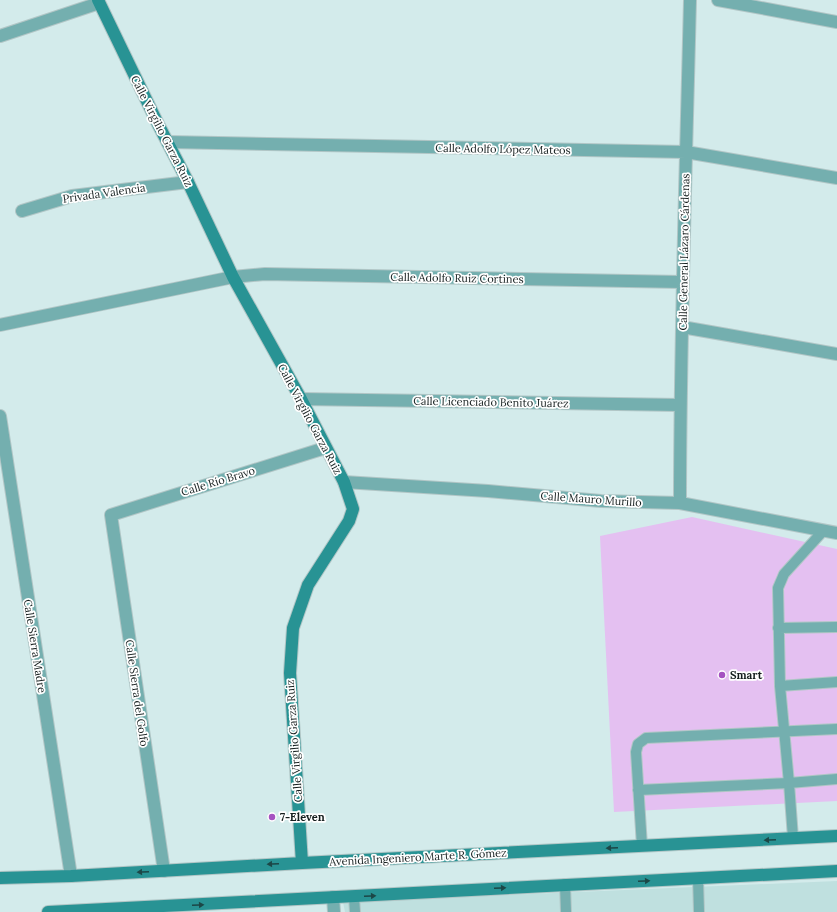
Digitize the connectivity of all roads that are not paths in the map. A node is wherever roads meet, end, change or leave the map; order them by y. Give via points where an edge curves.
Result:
1 (690, 0) edge
2 (718, 0) edge
3 (98, 2) edge
4 (837, 22) edge
5 (0, 36) edge
6 (168, 142) junction
7 (686, 152) junction
8 (837, 178) edge
9 (188, 182) junction
10 (22, 211) dead end
11 (233, 277) junction
12 (682, 282) junction
13 (0, 324) edge
14 (682, 327) junction
15 (837, 354) edge
16 (301, 400) junction
17 (680, 405) junction
18 (0, 416) edge
19 (325, 448) junction
20 (344, 482) junction
21 (680, 503) junction
22 (111, 515) joint
23 (824, 530) junction
24 (837, 533) edge
25 (837, 627) edge
26 (778, 628) junction
27 (837, 682) edge
28 (780, 686) junction
29 (837, 729) edge
30 (784, 731) junction
31 (837, 779) edge
32 (789, 783) junction
33 (638, 790) junction
34 (837, 836) edge
35 (793, 838) junction
36 (642, 846) junction
37 (302, 863) junction
38 (164, 871) junction
39 (837, 871) edge
40 (71, 876) junction
41 (0, 878) edge
42 (698, 878) junction
43 (565, 884) junction
44 (354, 896) junction
45 (333, 897) junction
46 (171, 909) edge
47 (74, 911) edge
48 (48, 912) edge
49 (334, 912) edge
50 (355, 912) edge
51 (566, 912) edge
52 (699, 912) edge

1 - 7 street, Calle General Lázaro Cárdenas
2 - 4 street
3 - 5 street
3 - 6 main road, Calle Virgilio Garza Ruiz
6 - 7 street, Calle Adolfo López Mateos
6 - 9 main road, Calle Virgilio Garza Ruiz
7 - 8 street, Calle Adolfo López Mateos
7 - 12 street, Calle General Lázaro Cárdenas
9 - 10 street, Privada Valencia via 72,196
9 - 11 main road, Calle Virgilio Garza Ruiz
11 - 12 street, Calle Adolfo Ruiz Cortines via 265,274
11 - 13 street, Calle Adolfo Ruiz Cortines
11 - 16 main road, Calle Virgilio Garza Ruiz
12 - 14 street, Calle General Lázaro Cárdenas
14 - 15 street
14 - 17 street, Calle General Lázaro Cárdenas
16 - 17 street, Calle Licenciado Benito Juárez
16 - 19 main road, Calle Virgilio Garza Ruiz
17 - 21 street, Calle General Lázaro Cárdenas
18 - 40 street, Calle Sierra Madre
19 - 20 main road, Calle Virgilio Garza Ruiz
19 - 22 street, Calle Río Bravo
20 - 21 street, Calle Mauro Murillo via 601,501
20 - 37 main road, Calle Virgilio Garza Ruiz via 353,510 349,521 308,585 293,628 290,673
21 - 23 street, Calle Mauro Murillo
22 - 38 street, Calle Sierra del Golfo
23 - 24 street, Calle Mauro Murillo
23 - 26 lane via 784,574 778,588
25 - 26 lane
26 - 28 lane
27 - 28 lane
28 - 30 lane
29 - 30 lane
30 - 32 lane
30 - 33 lane via 646,738 638,744 636,752
31 - 32 lane
32 - 33 lane
32 - 35 lane
33 - 36 lane
34 - 35 main road, Avenida Ingeniero Marte R. Gómez
35 -> 36 main road, Avenida Ingeniero Marte R. Gómez
36 -> 37 main road, Avenida Ingeniero Marte R. Gómez
37 -> 38 main road, Avenida Ingeniero Marte R. Gómez
38 -> 40 main road, Avenida Ingeniero Marte R. Gómez
39 - 42 main road
40 - 41 main road, Avenida Ingeniero Marte R. Gómez
43 -> 42 main road
42 - 52 lane
44 -> 43 main road
43 - 51 lane
44 - 45 main road
44 - 50 lane
46 -> 45 main road
45 - 49 street
46 - 47 main road
47 - 48 main road

